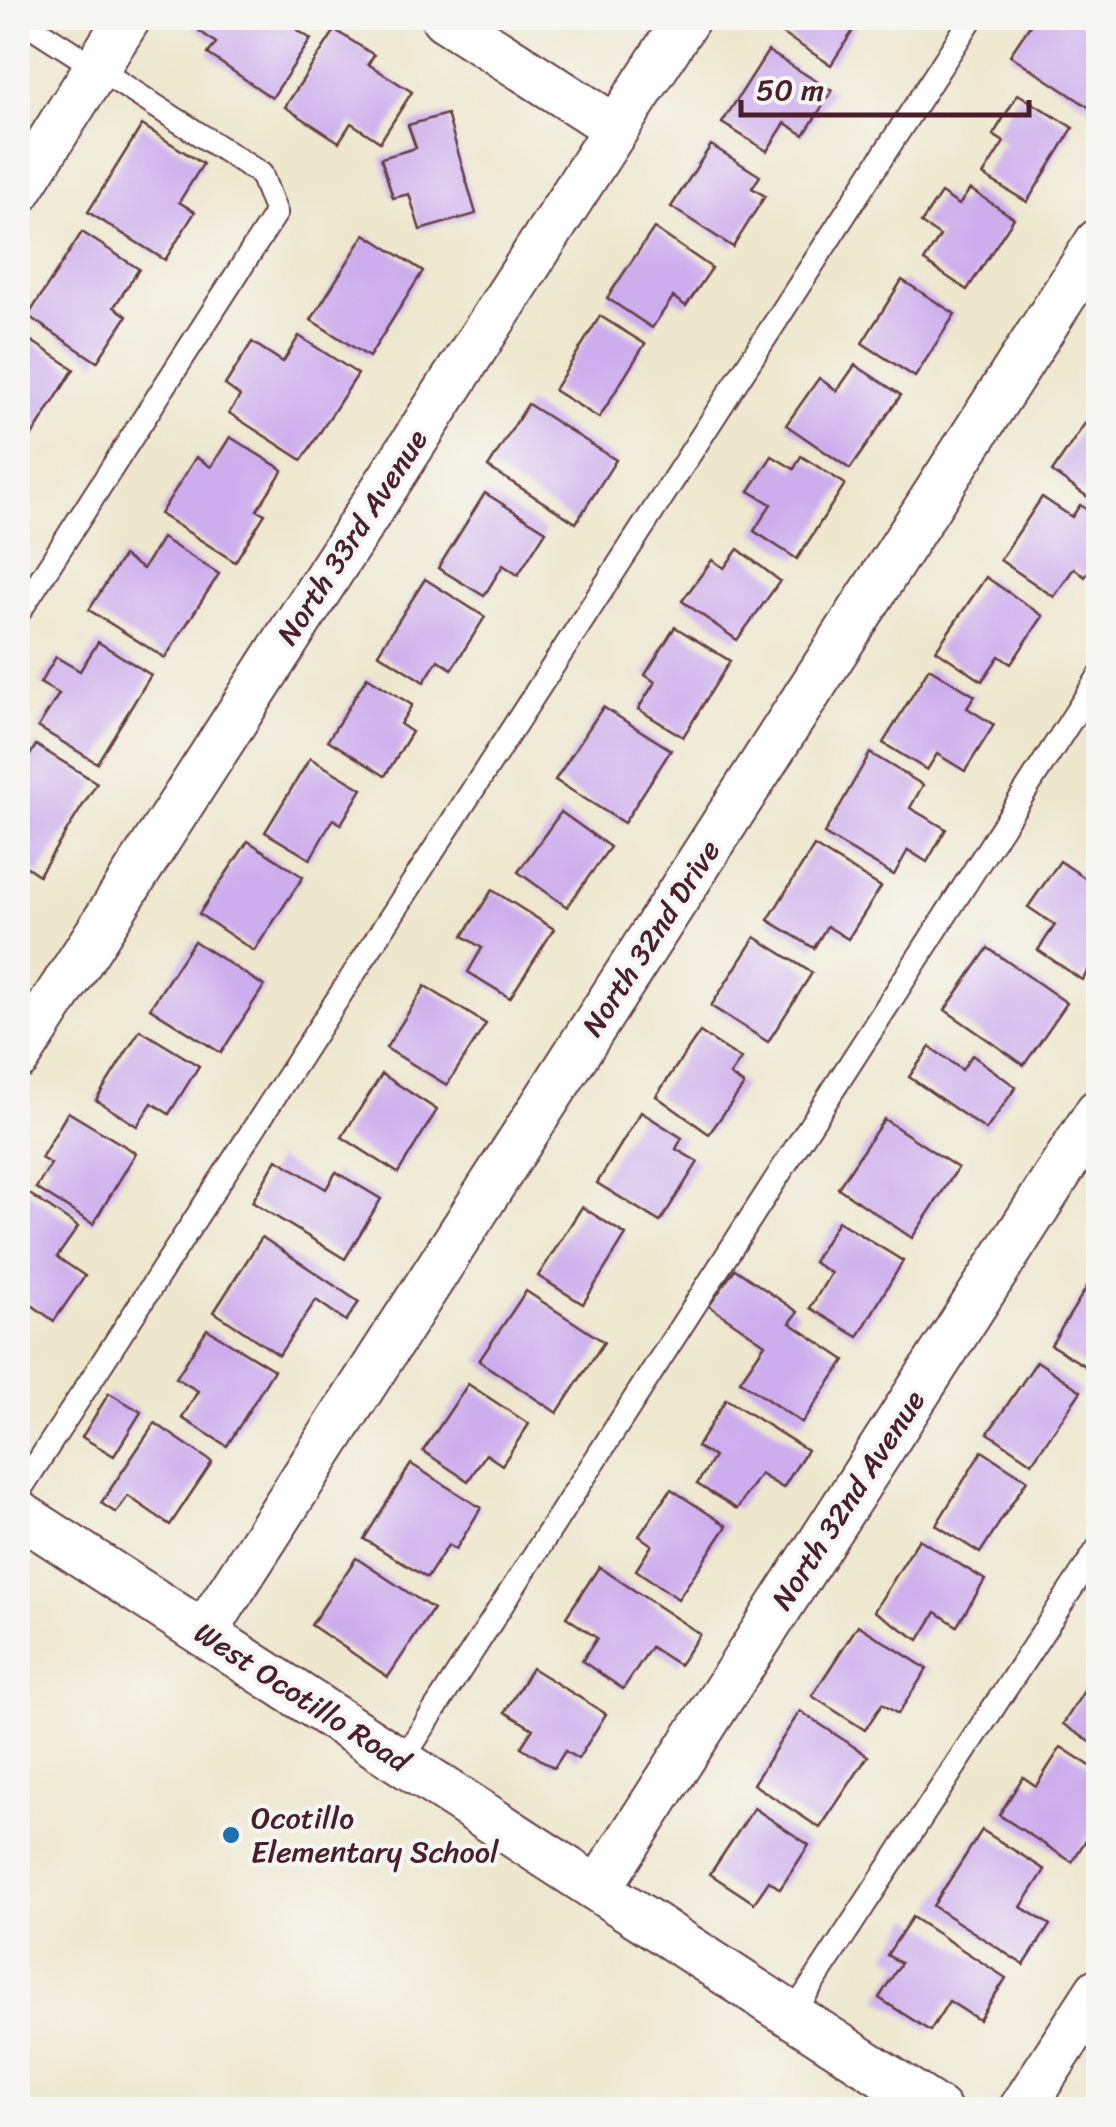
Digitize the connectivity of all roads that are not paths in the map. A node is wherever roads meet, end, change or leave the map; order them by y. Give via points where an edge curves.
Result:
1 (19, 18) edge
2 (128, 18) edge
3 (444, 18) edge
4 (687, 18) edge
5 (972, 18) edge
6 (98, 67) junction
7 (616, 128) junction
8 (18, 192) edge
9 (1097, 249) edge
10 (18, 614) edge
11 (1098, 678) edge
12 (18, 1057) edge
13 (1098, 1112) edge
14 (18, 1492) edge
15 (18, 1512) edge
16 (1098, 1548) edge
17 (204, 1633) junction
18 (401, 1762) junction
19 (598, 1890) junction
20 (1098, 1991) edge
21 (792, 2015) junction
22 (938, 2110) edge
23 (1021, 2110) edge

1 - 6 lane
2 - 6 street
3 - 7 street
4 - 7 street, North 33rd Avenue
5 - 14 lane
6 - 8 street
6 - 10 lane via 260,174 276,213
7 - 12 street, North 33rd Avenue
9 - 17 street, North 32nd Drive
11 - 18 lane
13 - 19 street, North 32nd Avenue
15 - 17 street, West Ocotillo Road
16 - 21 lane
17 - 18 street, West Ocotillo Road
18 - 19 street, West Ocotillo Road
19 - 21 street, West Ocotillo Road
20 - 23 street
21 - 22 street, West Ocotillo Road

